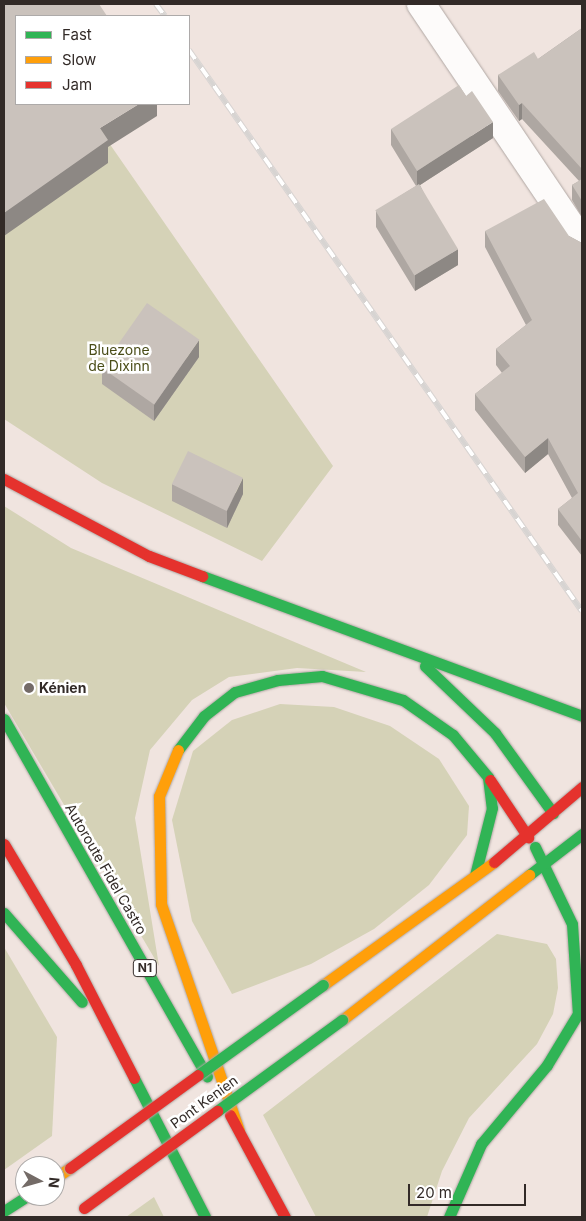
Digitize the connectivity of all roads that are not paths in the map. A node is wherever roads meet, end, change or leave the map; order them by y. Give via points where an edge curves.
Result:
1 (422, 4) edge
2 (582, 243) edge
3 (4, 479) edge
4 (416, 658) junction
5 (582, 716) edge
6 (4, 719) edge
7 (488, 777) junction
8 (582, 787) edge
9 (553, 813) junction
10 (582, 834) edge
11 (528, 837) junction
12 (572, 843) junction
13 (4, 844) edge
14 (579, 857) dead end
15 (545, 862) junction
16 (476, 876) junction
17 (4, 913) edge
18 (580, 1011) edge
19 (113, 1038) junction
20 (239, 1131) junction
21 (65, 1171) edge
22 (15, 1204) edge
23 (4, 1212) edge
24 (71, 1217) edge
25 (205, 1217) edge
26 (285, 1217) edge
27 (449, 1217) edge

1 - 2 street
3 - 4 main road via 149,556
4 - 5 main road
4 - 9 main road via 495,733
6 - 20 main road, Autoroute Fidel Castro / N1
7 - 11 main road
7 - 16 main road via 492,808
7 - 20 main road via 453,735 403,700 322,676 278,680 235,692 204,716 176,753 159,796 161,904
8 - 9 main road, Pont Kenien
9 - 11 main road, Pont Kenien
9 - 12 main road
10 - 12 main road, Pont Kenien
11 - 15 main road
11 - 16 main road, Pont Kenien
12 - 14 main road
12 - 15 main road, Pont Kenien
13 - 19 main road via 76,966
15 - 18 main road via 572,924
15 - 24 main road, Pont Kenien, bridge via 342,1020
16 - 21 main road, Pont Kenien, bridge
17 - 19 main road
18 - 27 main road via 547,1065 481,1144
19 - 25 main road
20 - 26 main road, Autoroute Fidel Castro / N1
22 - 23 main road

